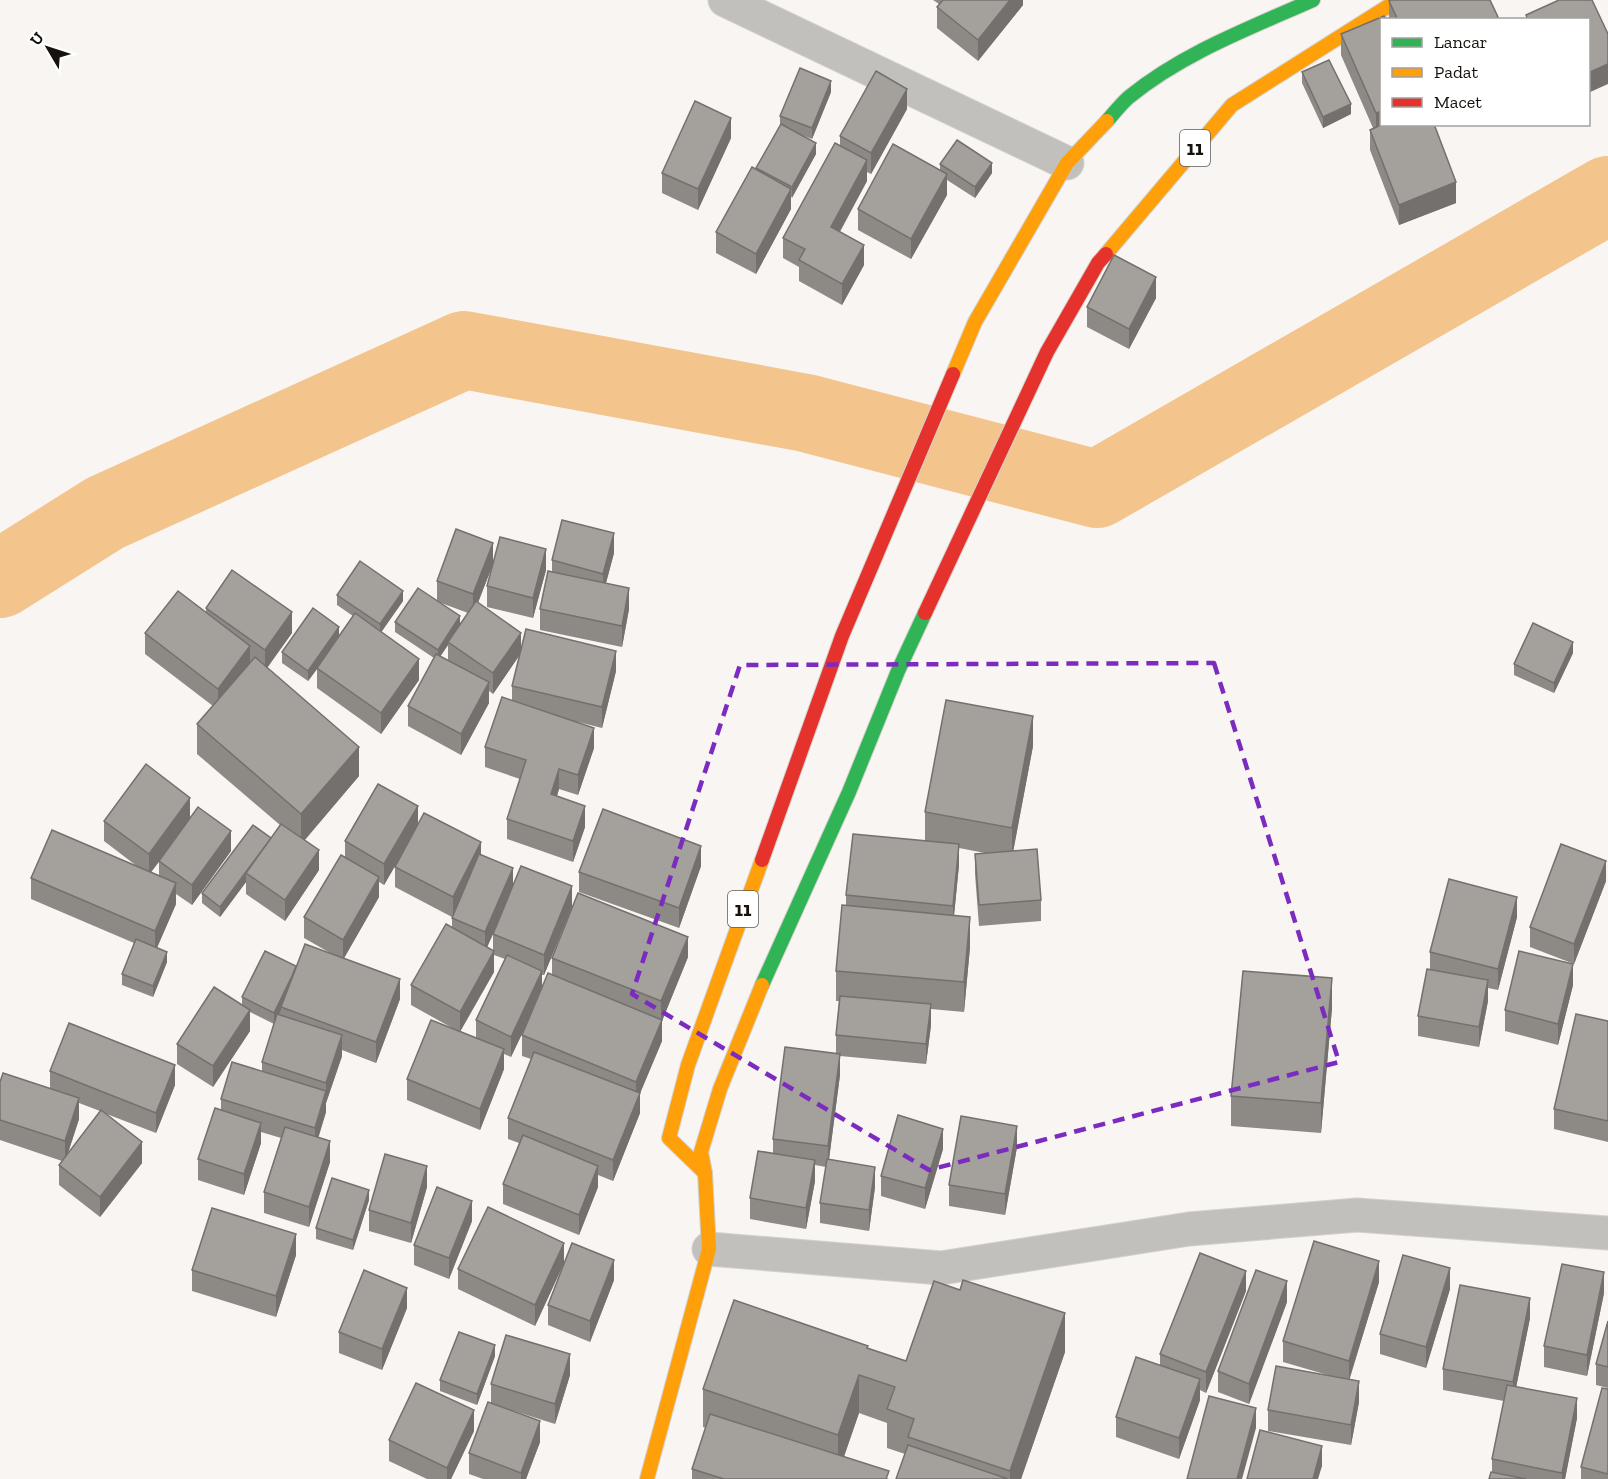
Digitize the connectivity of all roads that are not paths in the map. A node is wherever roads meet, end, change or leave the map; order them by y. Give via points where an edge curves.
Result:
1 (725, 0) edge
2 (1313, 0) edge
3 (1398, 0) edge
4 (1067, 163) junction
5 (705, 1173) junction
6 (1608, 1233) edge
7 (709, 1249) junction
8 (647, 1479) edge

1 - 4 street
2 - 4 highway, 11 via 1170,68 1128,98
3 - 5 highway, 11 via 1232,105 1098,263 1047,352 898,671 849,792 770,964 720,1089 700,1152
4 - 5 highway, 11 via 975,322 842,636 692,1054 669,1138
5 - 7 highway, 11
6 - 7 street via 1357,1215 1189,1230 941,1268
7 - 8 highway, 11

